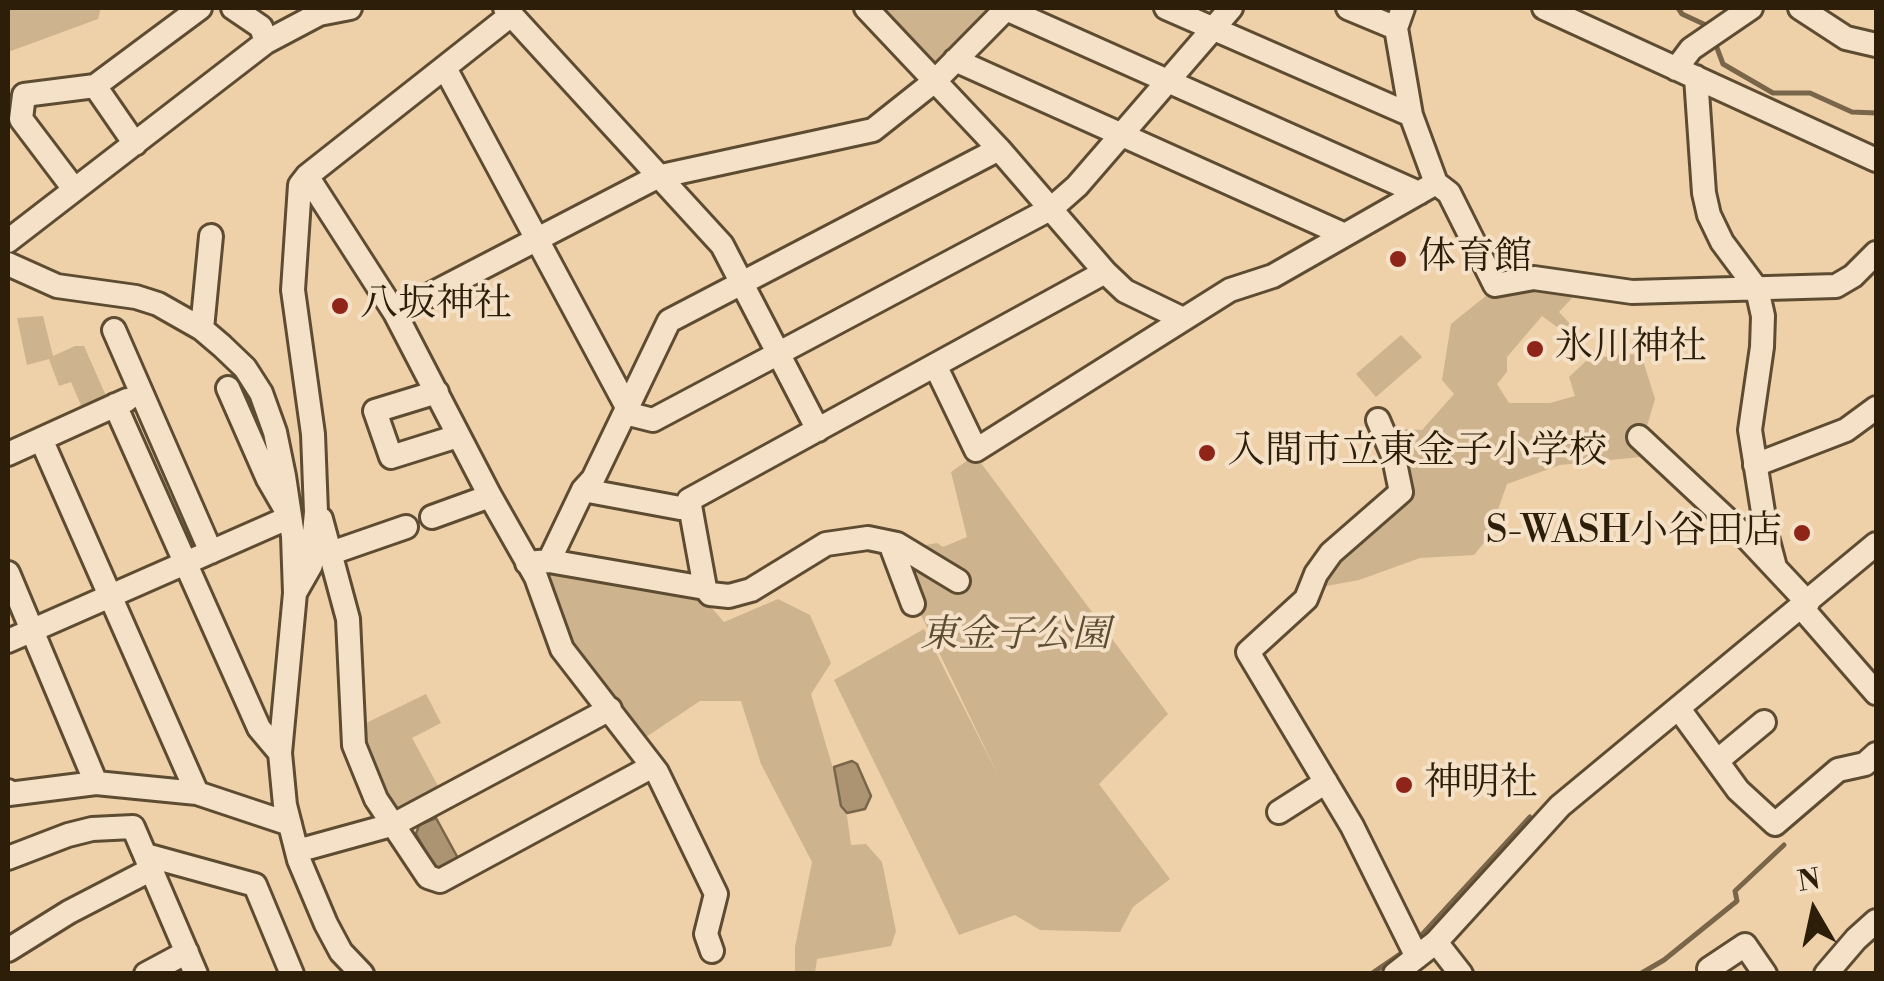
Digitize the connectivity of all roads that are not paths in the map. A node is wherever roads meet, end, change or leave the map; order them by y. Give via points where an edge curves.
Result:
1 (200, 8) edge
2 (233, 8) edge
3 (350, 8) edge
4 (866, 8) edge
5 (1006, 8) edge
6 (1166, 8) edge
7 (1231, 8) edge
8 (1348, 8) edge
9 (1544, 8) edge
10 (1751, 8) edge
11 (1800, 8) edge
12 (508, 11) edge
13 (1569, 14) edge
14 (1400, 18) edge
15 (1213, 29) junction
16 (266, 42) junction
17 (1876, 45) edge
18 (955, 60) junction
19 (445, 68) junction
20 (1686, 73) junction
21 (936, 80) junction
22 (1167, 82) junction
23 (95, 86) junction
24 (1411, 115) junction
25 (1122, 134) junction
26 (135, 144) junction
27 (1000, 149) junction
28 (1876, 160) edge
29 (306, 176) junction
30 (657, 177) junction
31 (1428, 188) junction
32 (74, 190) junction
33 (1052, 208) junction
34 (1344, 235) junction
35 (211, 236) dead end
36 (538, 240) junction
37 (8, 241) edge
38 (1876, 253) edge
39 (8, 264) edge
40 (1104, 272) junction
41 (742, 284) junction
42 (1757, 289) junction
43 (395, 314) junction
44 (1182, 319) junction
45 (202, 329) junction
46 (114, 330) dead end
47 (777, 353) junction
48 (935, 364) junction
49 (228, 388) dead end
50 (437, 392) junction
51 (140, 394) junction
52 (115, 406) junction
53 (1876, 408) edge
54 (626, 410) junction
55 (1378, 420) dead end
56 (818, 430) junction
57 (458, 436) junction
58 (1639, 437) dead end
59 (41, 439) junction
60 (8, 454) edge
61 (1755, 465) junction
62 (583, 490) junction
63 (490, 496) junction
64 (680, 508) dead end
65 (316, 512) junction
66 (290, 517) junction
67 (432, 517) dead end
68 (406, 527) dead end
69 (890, 543) junction
70 (1876, 544) edge
71 (211, 552) junction
72 (331, 553) junction
73 (538, 562) junction
74 (186, 563) junction
75 (1776, 567) junction
76 (8, 573) edge
77 (958, 581) dead end
78 (705, 588) junction
79 (296, 593) junction
80 (110, 596) junction
81 (913, 604) dead end
82 (1805, 605) junction
83 (32, 631) junction
84 (8, 642) edge
85 (1876, 693) edge
86 (610, 709) junction
87 (1679, 709) junction
88 (1764, 722) dead end
89 (280, 752) junction
90 (1876, 754) edge
91 (1717, 761) junction
92 (651, 767) junction
93 (1326, 782) junction
94 (96, 783) junction
95 (8, 791) edge
96 (198, 793) junction
97 (1279, 812) dead end
98 (290, 824) junction
99 (394, 824) junction
100 (297, 851) junction
101 (8, 858) edge
102 (149, 862) junction
103 (1876, 921) edge
104 (1436, 942) junction
105 (8, 950) edge
106 (712, 951) dead end
107 (1417, 957) junction
108 (191, 963) edge
109 (146, 974) edge
110 (292, 974) edge
111 (362, 974) edge
112 (1395, 974) edge
113 (1461, 974) edge
114 (1712, 974) edge
115 (1765, 974) edge
116 (1826, 974) edge

1 - 23 street
2 - 16 street via 261,27
3 - 16 street via 319,14
4 - 21 street
5 - 18 street
5 - 22 street
6 - 15 street
7 - 15 street
8 - 14 street
9 - 13 street
10 - 20 street via 1691,49
11 - 17 street via 1846,38
12 - 19 street
12 - 30 street
13 - 20 street
14 - 24 street
15 - 22 street
15 - 24 street
16 - 26 street
18 - 21 street
18 - 25 street
19 - 29 street
19 - 36 street
20 - 28 street
20 - 42 street via 1709,215
21 - 27 street
21 - 30 street via 873,130
22 - 25 street
22 - 31 street
23 - 26 street
23 - 32 street via 24,96 21,119
24 - 31 street
25 - 33 street
25 - 34 street
26 - 32 street
27 - 33 street
27 - 41 street
29 - 43 street
29 - 65 street via 292,290 314,434
30 - 36 street
30 - 41 street via 722,245
31 - 34 street
31 - 42 street via 1449,193 1495,285 1534,278 1616,291
32 - 37 street
33 - 40 street
33 - 47 street
34 - 44 street
35 - 45 street
36 - 43 street
36 - 54 street
38 - 42 street via 1836,286
39 - 45 street via 57,286 148,301
40 - 44 street via 1125,291
40 - 48 street
41 - 47 street
41 - 54 street via 668,320
42 - 61 street via 1763,316 1750,412
43 - 50 street
44 - 48 street via 976,450
45 - 66 street via 261,394
46 - 51 street
47 - 54 street via 653,420
47 - 56 street
48 - 56 street
49 - 66 street
50 - 57 street
50 - 57 street via 375,411 391,456
51 - 52 street
51 - 71 street
52 - 59 street
52 - 74 street
53 - 61 street via 1846,430
54 - 62 street
55 - 93 street via 1401,492 1331,554 1306,598 1248,652
56 - 78 street via 689,500
57 - 63 street
58 - 75 street
59 - 60 street
59 - 80 street
61 - 75 street
62 - 64 street
62 - 73 street
63 - 67 street
63 - 73 street
65 - 72 street
65 - 79 street via 311,565
66 - 71 street
66 - 79 street
68 - 72 street
69 - 77 street
69 - 78 street via 868,538 826,544 741,595
69 - 81 street
70 - 82 street
71 - 74 street
72 - 99 street via 348,619 354,745
73 - 78 street
73 - 86 street via 536,577 562,649
74 - 80 street
74 - 89 street via 260,728
75 - 82 street
76 - 83 street
79 - 89 street
80 - 83 street
80 - 96 street
82 - 85 street
82 - 87 street
83 - 84 street
83 - 94 street
86 - 92 street
86 - 99 street
87 - 91 street
87 - 104 street via 1560,806
88 - 91 street
89 - 98 street
90 - 91 street via 1838,770 1775,824
92 - 99 street via 440,882 424,874
92 - 106 street via 716,894 706,934
93 - 97 street
93 - 107 street
94 - 95 street
94 - 96 street
96 - 98 street
98 - 100 street
99 - 100 street
100 - 111 street via 341,952
101 - 102 street via 68,835 133,826
102 - 105 street
102 - 108 street
102 - 110 street via 255,885
103 - 116 street
104 - 107 street
104 - 113 street
107 - 112 street
108 - 109 street
114 - 115 street via 1745,944

